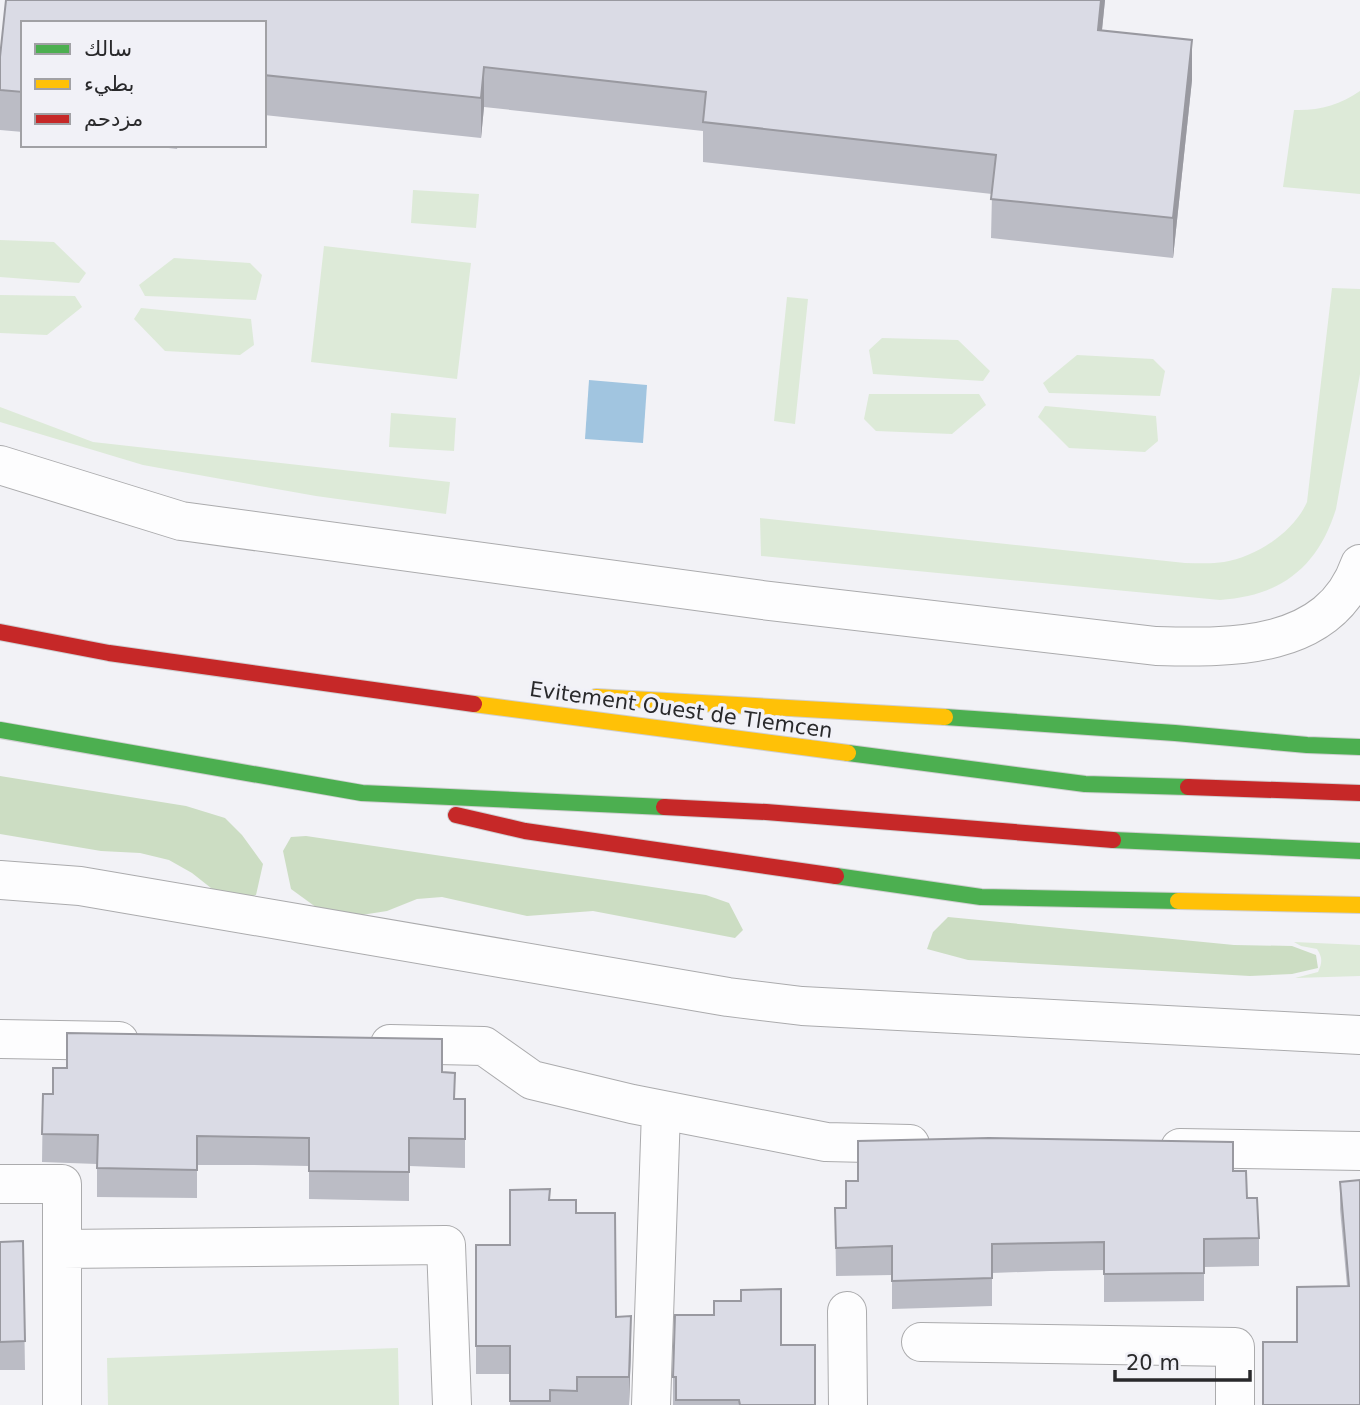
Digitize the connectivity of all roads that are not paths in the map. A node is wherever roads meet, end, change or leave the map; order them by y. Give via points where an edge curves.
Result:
1 (0, 465) edge
2 (1360, 564) edge
3 (0, 632) edge
4 (363, 689) junction
5 (528, 695) dead end
6 (583, 697) dead end
7 (0, 730) edge
8 (1360, 747) edge
9 (362, 793) junction
10 (1360, 793) edge
11 (1360, 852) edge
12 (0, 880) edge
13 (1360, 905) edge
14 (1360, 1035) edge
15 (0, 1039) edge
16 (152, 1041) edge
17 (360, 1044) edge
18 (661, 1111) junction
19 (949, 1144) edge
20 (1141, 1148) edge
21 (1360, 1151) edge
22 (0, 1184) edge
23 (62, 1249) junction
24 (847, 1311) dead end
25 (921, 1342) dead end
26 (62, 1405) edge
27 (452, 1405) edge
28 (651, 1405) edge
29 (848, 1405) edge
30 (1235, 1405) edge

1 - 2 street via 181,521 734,597 1156,646 1250,645 1293,632 1336,606
3 - 4 highway, Evitement Ouest de Tlemcen via 109,653
4 - 5 highway
4 - 10 highway, Evitement Ouest de Tlemcen via 1084,784
6 - 8 highway
7 - 9 highway
9 - 11 highway via 766,812 1127,841
9 - 13 highway via 525,831 981,897
12 - 14 street via 80,886 802,1006
15 - 16 street
17 - 18 street via 484,1046 532,1080
18 - 19 street via 825,1143
18 - 28 street
20 - 21 street
22 - 23 street via 62,1184
23 - 26 street
23 - 27 street via 446,1245
24 - 29 street
25 - 30 street via 1235,1347

